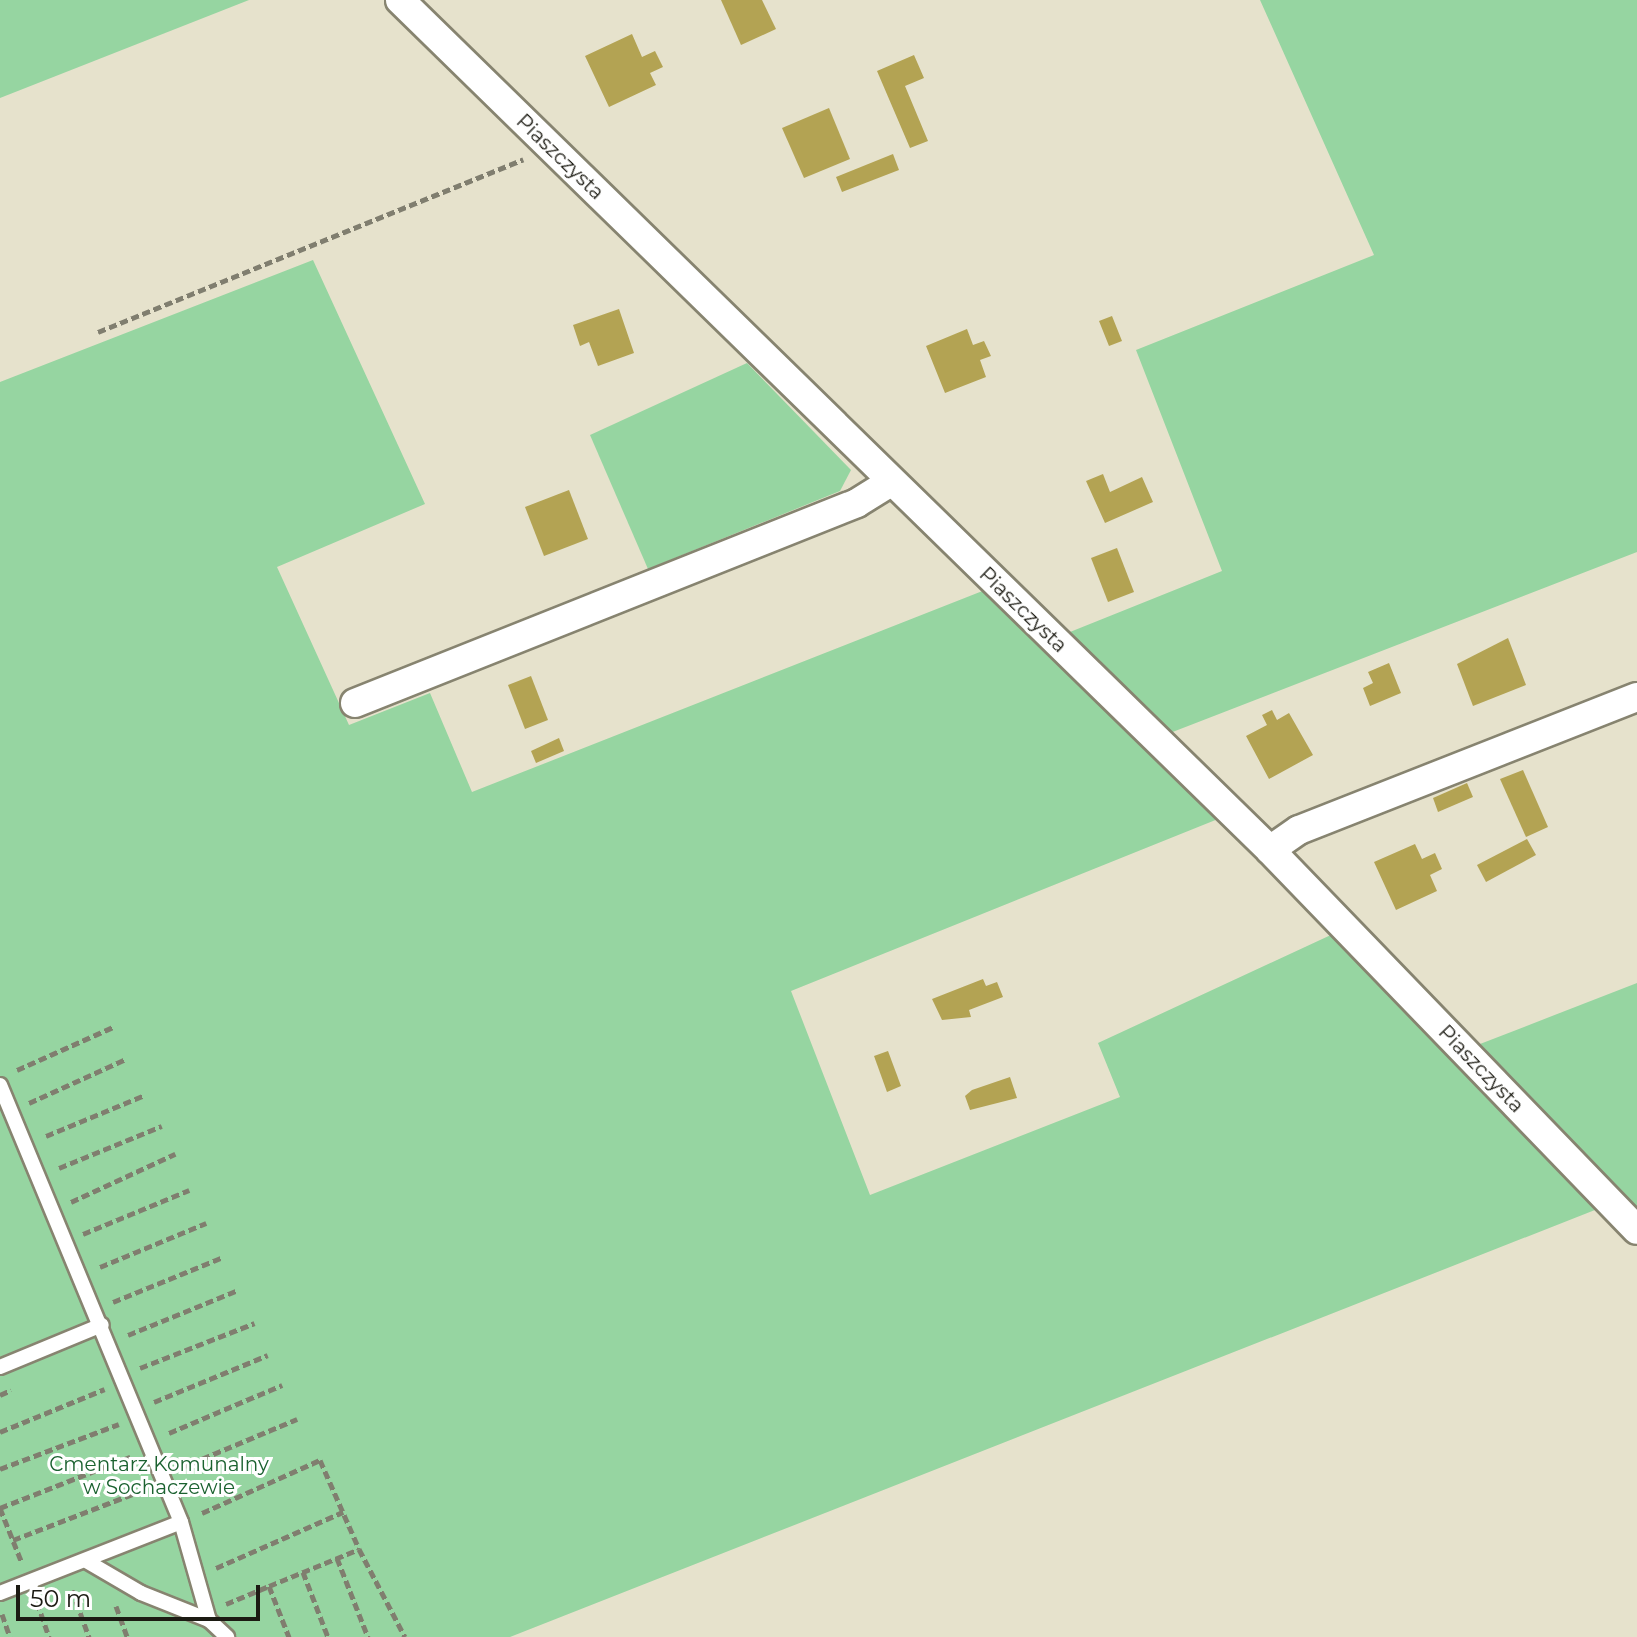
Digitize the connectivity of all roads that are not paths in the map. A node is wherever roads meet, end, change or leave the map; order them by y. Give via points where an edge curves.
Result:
1 (400, 0) edge
2 (891, 482) junction
3 (1637, 697) edge
4 (355, 703) dead end
5 (1270, 850) junction
6 (3, 1080) edge
7 (1637, 1230) edge
8 (102, 1325) junction
9 (0, 1367) edge
10 (181, 1522) junction
11 (88, 1562) junction
12 (0, 1593) edge
13 (209, 1620) junction
14 (227, 1637) edge

1 - 2 street, Piaszczysta
2 - 4 street via 857,503
2 - 5 street, Piaszczysta
3 - 5 street via 1299,830
5 - 7 street, Piaszczysta
6 - 8 lane
8 - 9 lane
8 - 10 lane
10 - 11 lane
10 - 13 lane
11 - 12 lane
11 - 13 lane via 141,1593
13 - 14 lane

